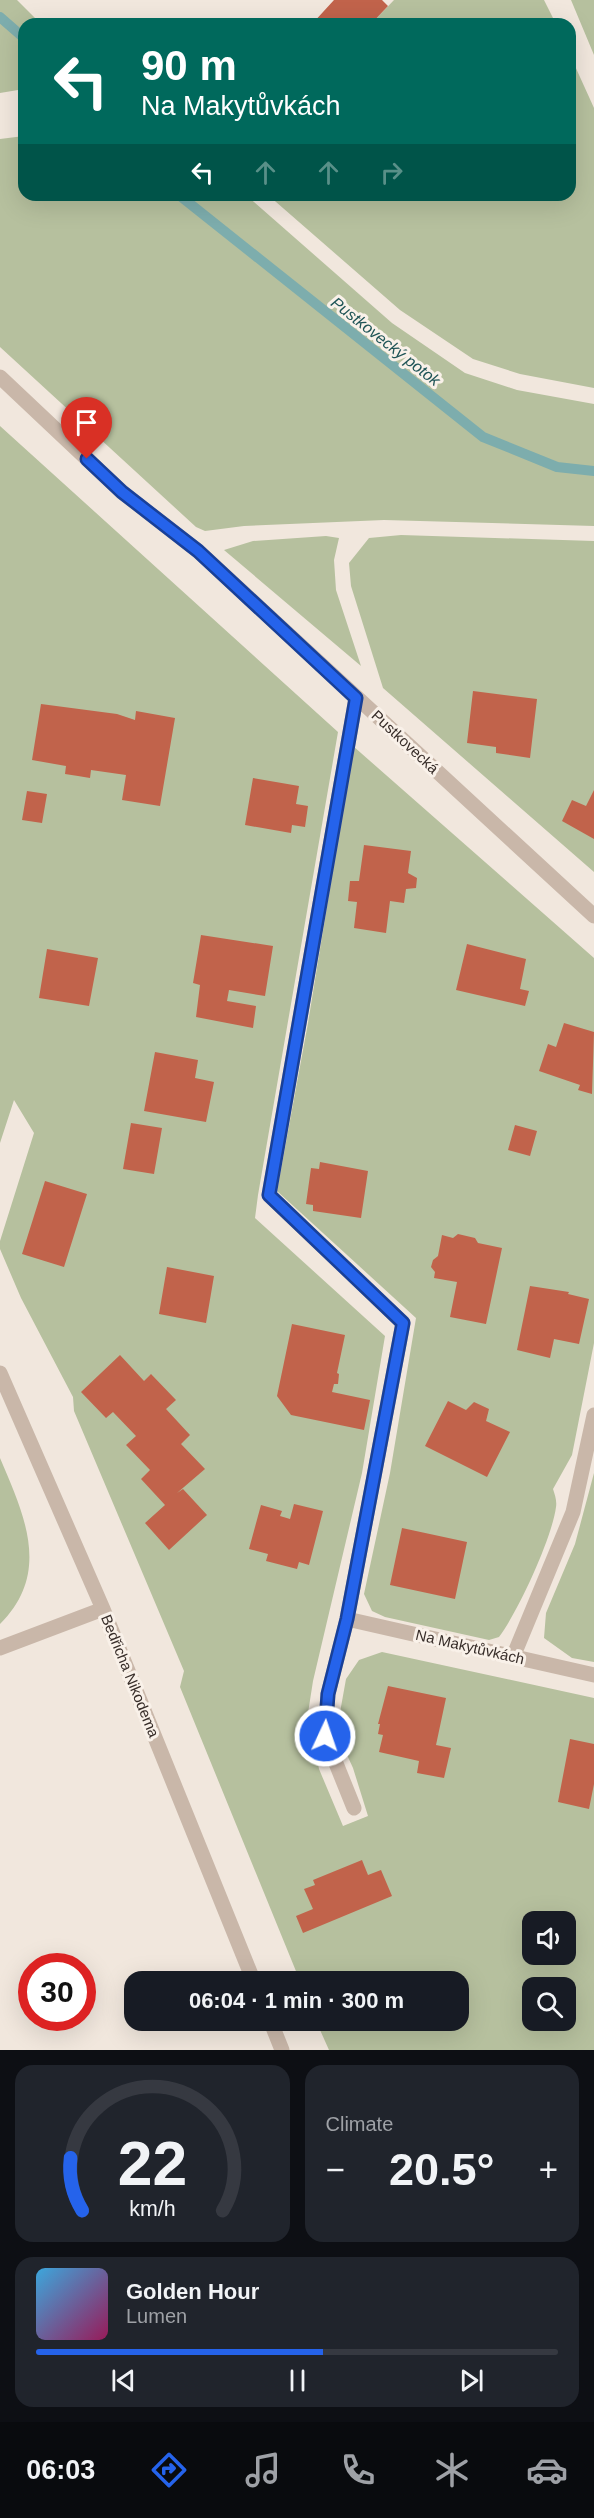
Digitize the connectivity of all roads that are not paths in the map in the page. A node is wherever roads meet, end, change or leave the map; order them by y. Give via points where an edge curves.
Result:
1 (0, 377) edge
2 (356, 698) junction
3 (594, 916) edge
4 (0, 1373) edge
5 (594, 1414) edge
6 (103, 1609) junction
7 (347, 1619) junction
8 (0, 1648) edge
9 (513, 1657) junction
10 (594, 1675) edge
11 (354, 1808) dead end
12 (250, 1971) edge
13 (274, 2031) edge
14 (282, 2050) edge

1 - 2 street, Pustkovecká via 122,492 198,551
2 - 3 street, Pustkovecká
2 - 7 street via 269,1195 403,1323
4 - 6 street, Bedřicha Nikodema
5 - 9 street via 573,1512
6 - 8 street
6 - 12 street, Bedřicha Nikodema
7 - 9 street, Na Makytůvkách
7 - 11 street via 328,1694 325,1736
9 - 10 street, Na Makytůvkách
13 - 14 street

